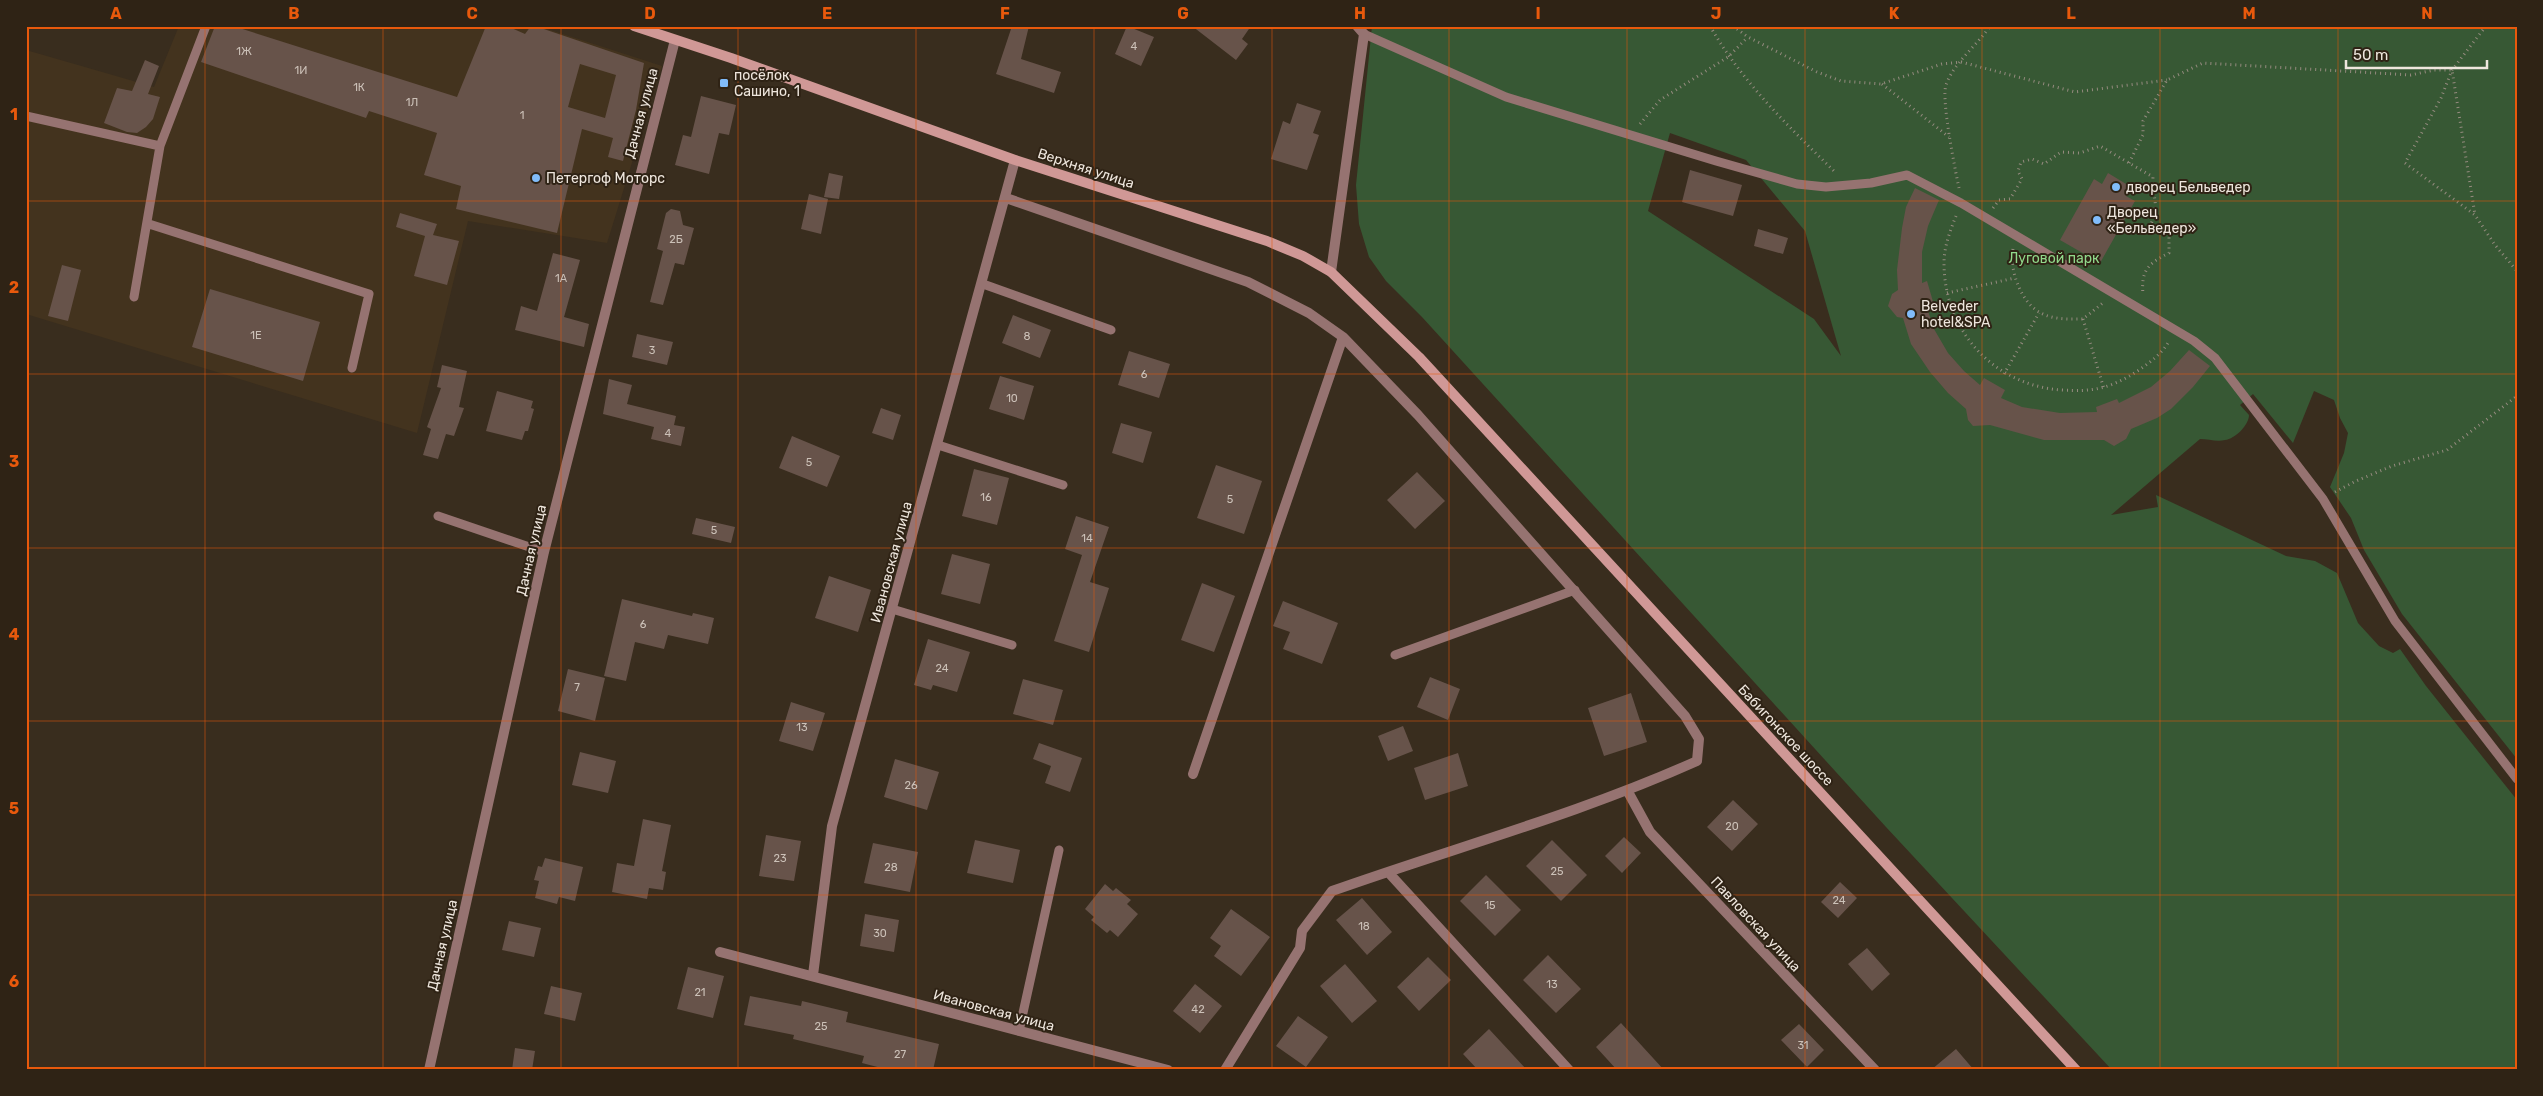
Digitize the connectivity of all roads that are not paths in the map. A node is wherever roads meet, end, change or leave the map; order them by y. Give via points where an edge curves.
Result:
1 (206, 26) edge
2 (634, 26) edge
3 (1360, 30) edge
4 (675, 40) junction
5 (26, 116) edge
6 (160, 146) junction
7 (1015, 160) junction
8 (1006, 198) junction
9 (149, 224) junction
10 (1331, 272) junction
11 (982, 284) junction
12 (134, 297) dead end
13 (1111, 330) dead end
14 (1343, 337) junction
15 (352, 368) dead end
16 (1476, 420) joint
17 (938, 445) junction
18 (1063, 484) dead end
19 (438, 516) dead end
20 (544, 552) junction
21 (1575, 590) junction
22 (892, 609) junction
23 (1012, 645) dead end
24 (1395, 655) dead end
25 (1193, 774) dead end
26 (2517, 779) edge
27 (1627, 790) junction
28 (1059, 850) dead end
29 (1388, 872) junction
30 (720, 952) dead end
31 (813, 975) junction
32 (1019, 1031) junction
33 (429, 1070) edge
34 (1168, 1070) edge
35 (1225, 1070) edge
36 (1570, 1070) edge
37 (1875, 1070) edge
38 (2076, 1070) edge

1 - 6 lane
2 - 4 street, Верхняя улица
3 - 10 street
3 - 26 lane via 1506,97 1797,184 1826,187 1907,176 1961,203 2176,330 2215,358 2323,499 2394,621
4 - 7 street, Верхняя улица
4 - 20 street, Дачная улица
5 - 6 lane
6 - 9 lane
7 - 8 street, Ивановская улица
7 - 10 street, Верхняя улица via 1267,241
8 - 11 street, Ивановская улица
8 - 14 street via 1248,282 1309,313
9 - 12 lane
9 - 15 lane via 369,294
10 - 16 street, Верхняя улица via 1385,322
11 - 13 lane
11 - 17 street, Ивановская улица
14 - 21 street via 1418,415
14 - 25 street
16 - 38 street, Бабигонское шоссе
17 - 18 lane
17 - 22 street, Ивановская улица
19 - 20 lane
20 - 33 street, Дачная улица
21 - 24 lane
21 - 27 street via 1685,716 1699,739 1697,761
22 - 23 lane
22 - 31 street, Ивановская улица via 832,826
27 - 29 street
27 - 37 street, Павловская улица via 1650,832
28 - 32 lane
29 - 35 street via 1332,891 1302,931 1300,948
29 - 36 street
30 - 31 street, Ивановская улица
31 - 32 street, Ивановская улица
32 - 34 street, Ивановская улица

